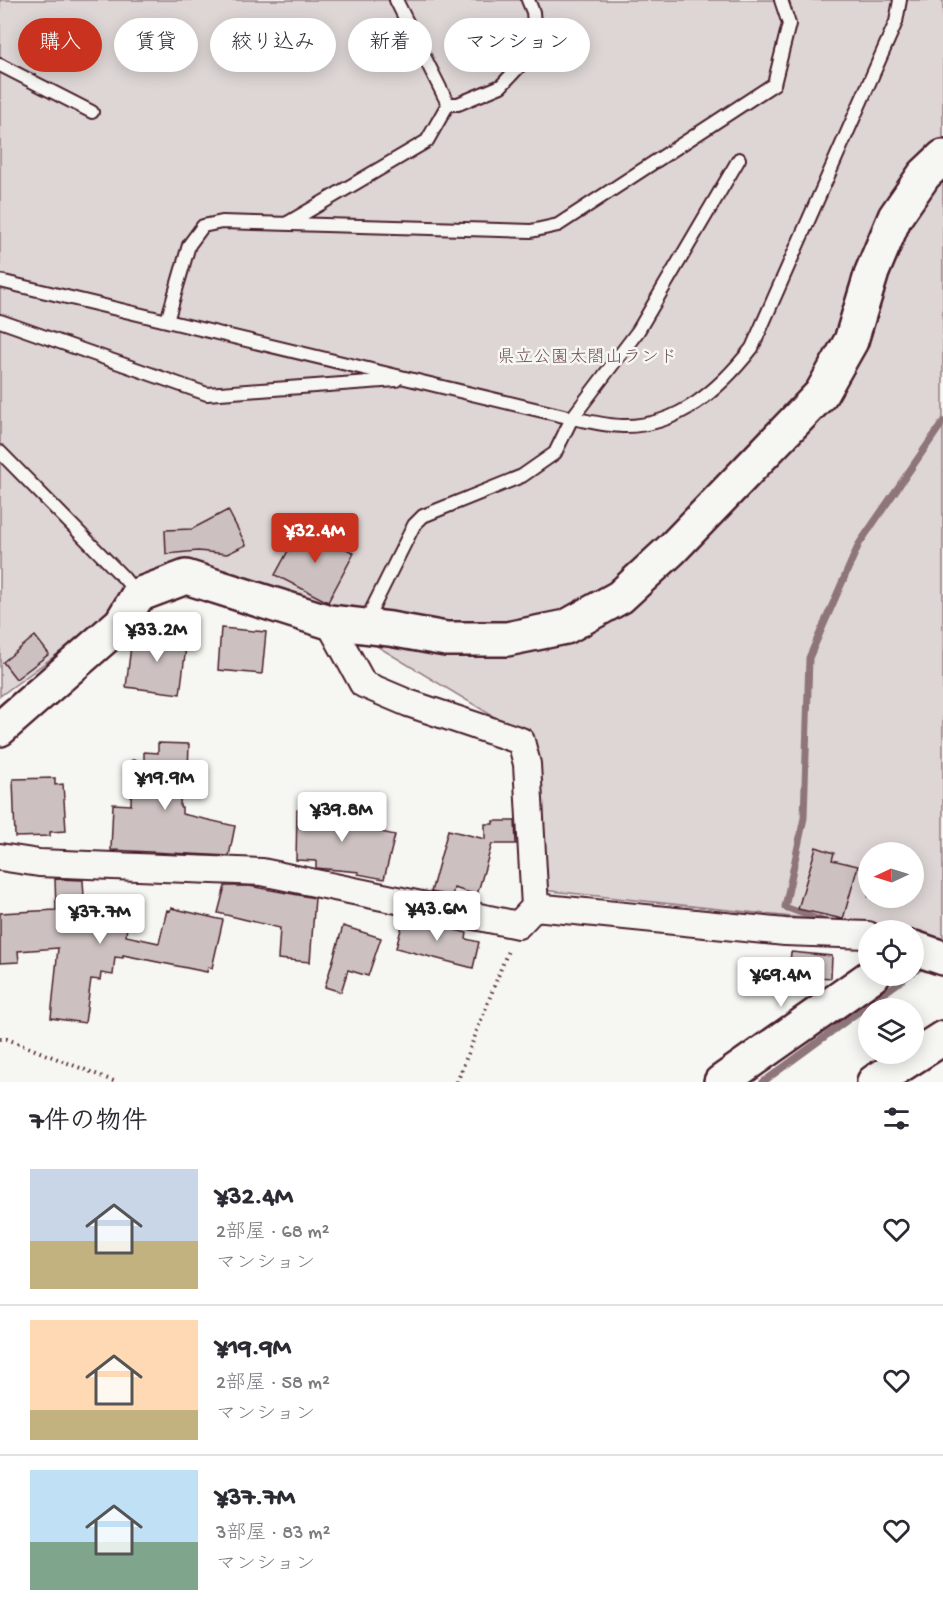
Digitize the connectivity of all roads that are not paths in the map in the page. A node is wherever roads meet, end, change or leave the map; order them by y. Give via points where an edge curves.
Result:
1 (396, 0) edge
2 (528, 0) edge
3 (781, 0) edge
4 (900, 0) edge
5 (0, 65) edge
6 (448, 104) junction
7 (92, 112) dead end
8 (943, 157) edge
9 (740, 159) dead end
10 (286, 224) junction
11 (0, 281) edge
12 (0, 321) edge
13 (167, 321) junction
14 (410, 379) junction
15 (572, 418) junction
16 (0, 452) edge
17 (138, 595) junction
18 (329, 622) junction
19 (364, 626) junction
20 (0, 729) edge
21 (0, 857) edge
22 (526, 916) junction
23 (858, 935) edge
24 (924, 951) edge
25 (943, 958) edge
26 (858, 986) edge
27 (943, 1038) edge
28 (721, 1082) edge
29 (874, 1082) edge

1 - 6 lane
2 - 6 lane via 535,35 526,59 501,86 459,104
3 - 10 lane via 789,24 774,84 558,225 531,231
4 - 15 lane via 896,22 752,348 732,375 693,406 647,425 621,426
5 - 7 lane
6 - 10 lane via 427,141
8 - 19 main road via 924,175 895,217 851,341 821,394 671,550 620,597 566,627 507,639 446,639
9 - 15 lane via 638,331
10 - 13 lane via 222,222 203,226 189,245
11 - 13 lane
12 - 14 lane via 207,394
13 - 14 lane
14 - 15 lane
15 - 19 lane via 555,453 522,476 423,516 414,525
16 - 17 lane
17 - 18 main road via 186,577
17 - 20 main road via 121,623
18 - 19 main road
18 - 22 street via 363,684 521,741 527,764
21 - 22 street via 39,863 262,872
22 - 23 street
24 - 25 main road
26 - 28 main road
27 - 29 main road

